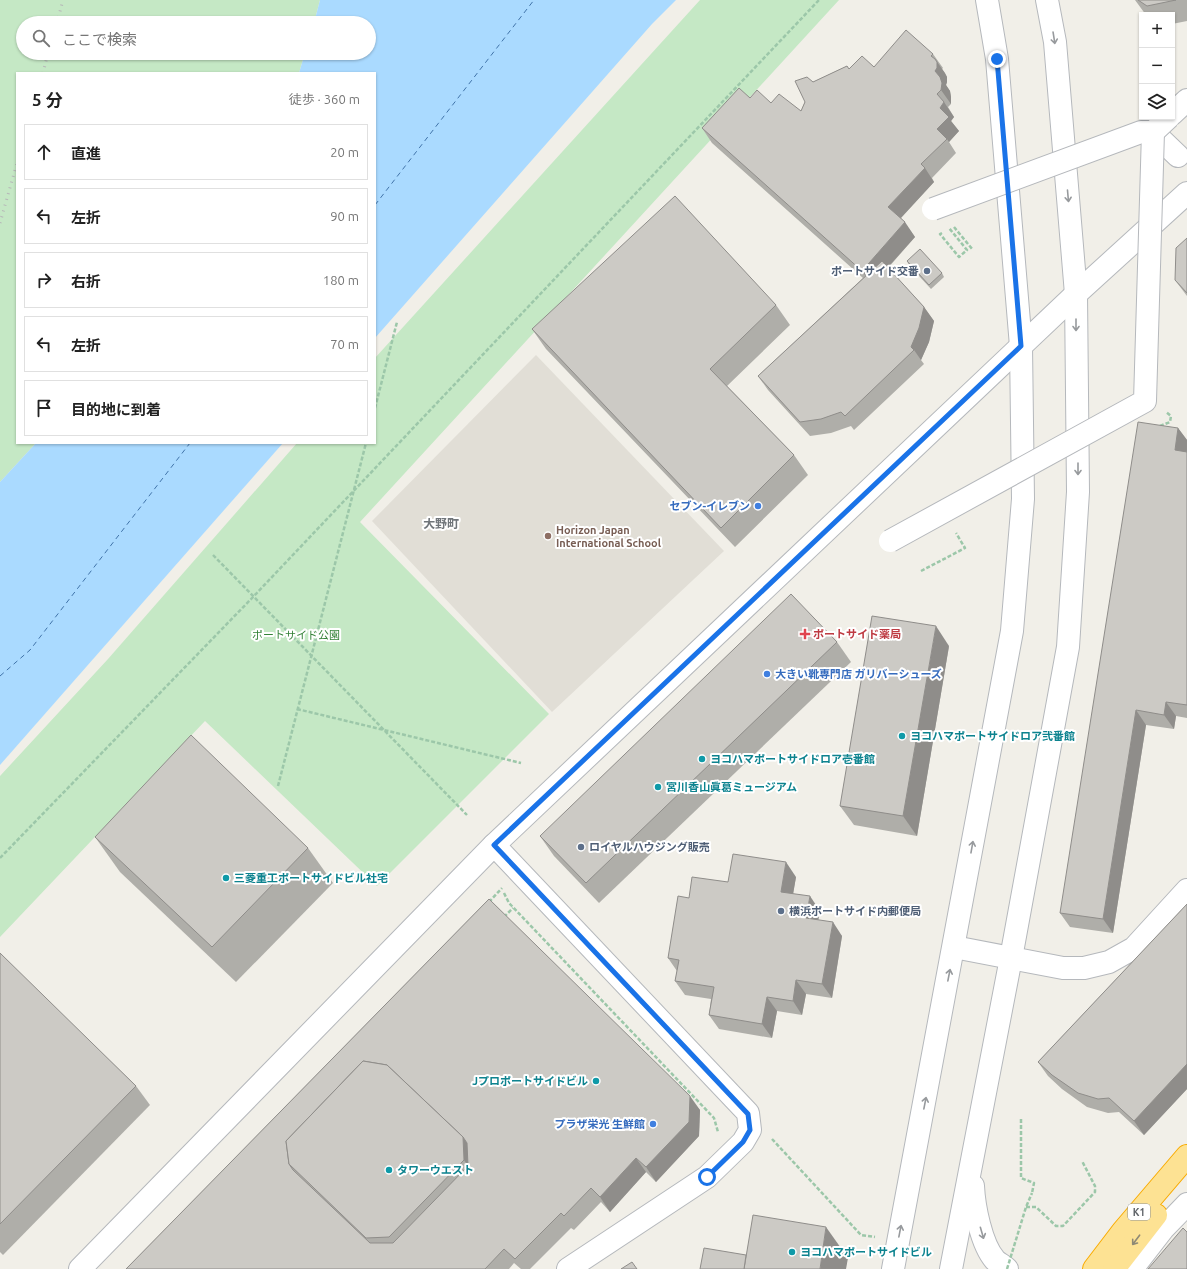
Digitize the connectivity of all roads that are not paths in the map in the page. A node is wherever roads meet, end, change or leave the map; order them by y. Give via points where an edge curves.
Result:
1 (987, 0) edge
2 (1048, 0) edge
3 (1187, 100) edge
4 (1175, 111) edge
5 (1166, 120) edge
6 (1153, 132) junction
7 (1178, 156) dead end
8 (1187, 193) edge
9 (933, 209) dead end
10 (1076, 294) junction
11 (1021, 346) junction
12 (890, 542) dead end
13 (494, 845) junction
14 (1187, 890) edge
15 (954, 947) junction
16 (1011, 958) junction
17 (1187, 1152) edge
18 (1187, 1156) edge
19 (971, 1167) junction
20 (1187, 1177) edge
21 (1187, 1204) edge
22 (1095, 1268) edge
23 (80, 1269) edge
24 (568, 1269) edge
25 (893, 1269) edge
26 (952, 1269) edge
27 (1007, 1269) edge
28 (1132, 1269) edge

1 - 11 street via 997,59
2 -> 10 street via 1055,42
3 - 4 street
5 - 6 street, bridge
6 - 7 street
6 - 9 street, bridge via 1141,132
6 - 12 street, bridge via 1149,405
8 - 10 street
10 - 11 street
10 -> 16 street via 1078,492 1068,647
11 - 13 street
15 -> 11 street via 1012,631 1022,499
13 - 23 street
13 - 24 street via 748,1114 750,1130 743,1142 707,1177
14 - 16 street via 1134,948 1109,962 1084,968 1063,968
15 - 16 street
25 -> 15 street
16 - 19 street
17 - 22 street via 1122,1228
18 - 22 highway, K1
19 - 26 street
19 -> 27 street via 974,1204 984,1239 995,1260
20 -> 22 highway, K1 via 1140,1233
21 - 28 street via 1163,1229

